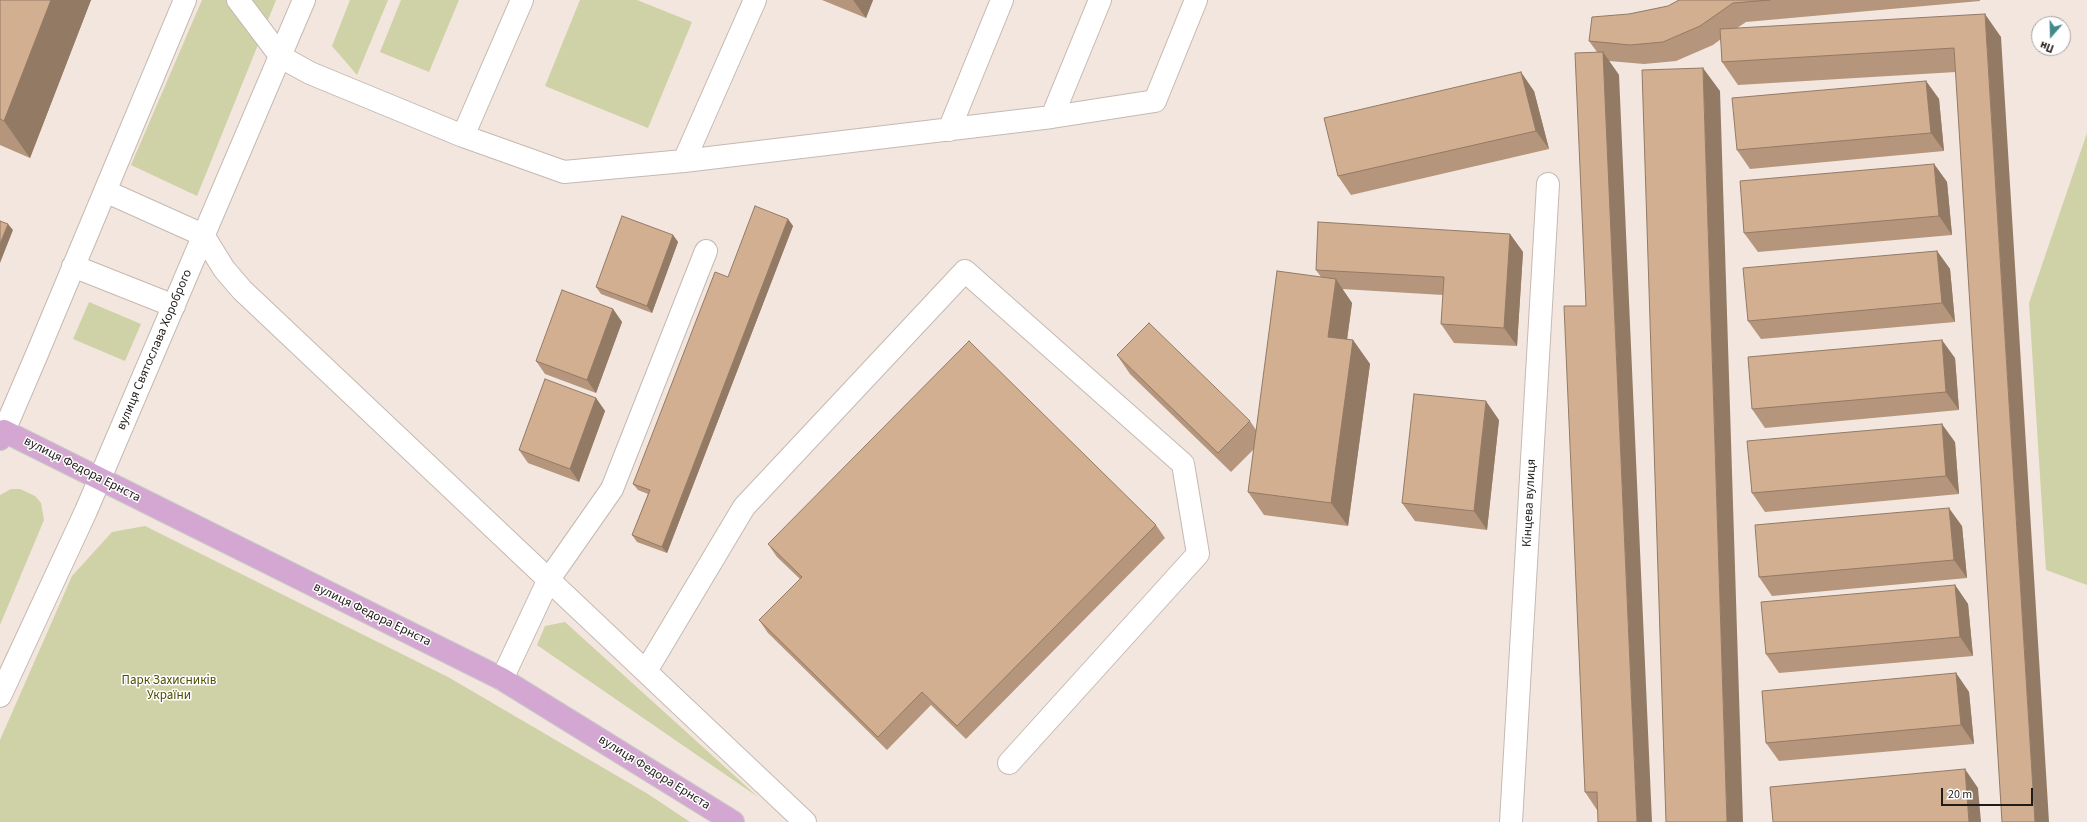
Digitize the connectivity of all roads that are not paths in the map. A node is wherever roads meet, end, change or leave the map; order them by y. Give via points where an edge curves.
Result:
1 (185, 0) edge
2 (238, 0) edge
3 (304, 0) edge
4 (522, 0) edge
5 (755, 0) edge
6 (1002, 0) edge
7 (1100, 0) edge
8 (1196, 0) edge
9 (281, 57) junction
10 (1052, 117) junction
11 (949, 130) junction
12 (463, 136) junction
13 (684, 161) junction
14 (1548, 184) dead end
15 (105, 191) junction
16 (203, 235) junction
17 (706, 251) dead end
18 (74, 266) junction
19 (174, 306) junction
20 (1, 433) edge
21 (99, 479) junction
22 (549, 579) junction
23 (646, 671) junction
24 (502, 679) junction
25 (0, 696) edge
26 (1008, 763) dead end
27 (733, 822) edge
28 (805, 822) edge
29 (1511, 822) edge

1 - 15 street
2 - 9 street
3 - 9 street, вулиця Святослава Хороброго
4 - 12 street
5 - 13 street
6 - 11 street
7 - 10 street
8 - 10 street via 1155,101
9 - 12 street via 310,73
9 - 16 street, вулиця Святослава Хороброго
10 - 11 street
11 - 13 street
12 - 13 street via 564,172
14 - 29 street, Кінцева вулиця
15 - 16 street
15 - 18 street
16 - 19 street, вулиця Святослава Хороброго
16 - 22 street via 224,270 242,290
17 - 22 street via 612,489
18 - 19 street
18 - 20 street
19 - 21 street, вулиця Святослава Хороброго
20 - 21 main road, вулиця Федора Ернста
21 - 24 main road, вулиця Федора Ернста
21 - 25 street, вулиця Святослава Хороброго
22 - 23 street
22 - 24 street
23 - 26 street via 744,507 966,271 1182,464 1198,554
23 - 28 street
24 - 27 main road, вулиця Федора Ернста

